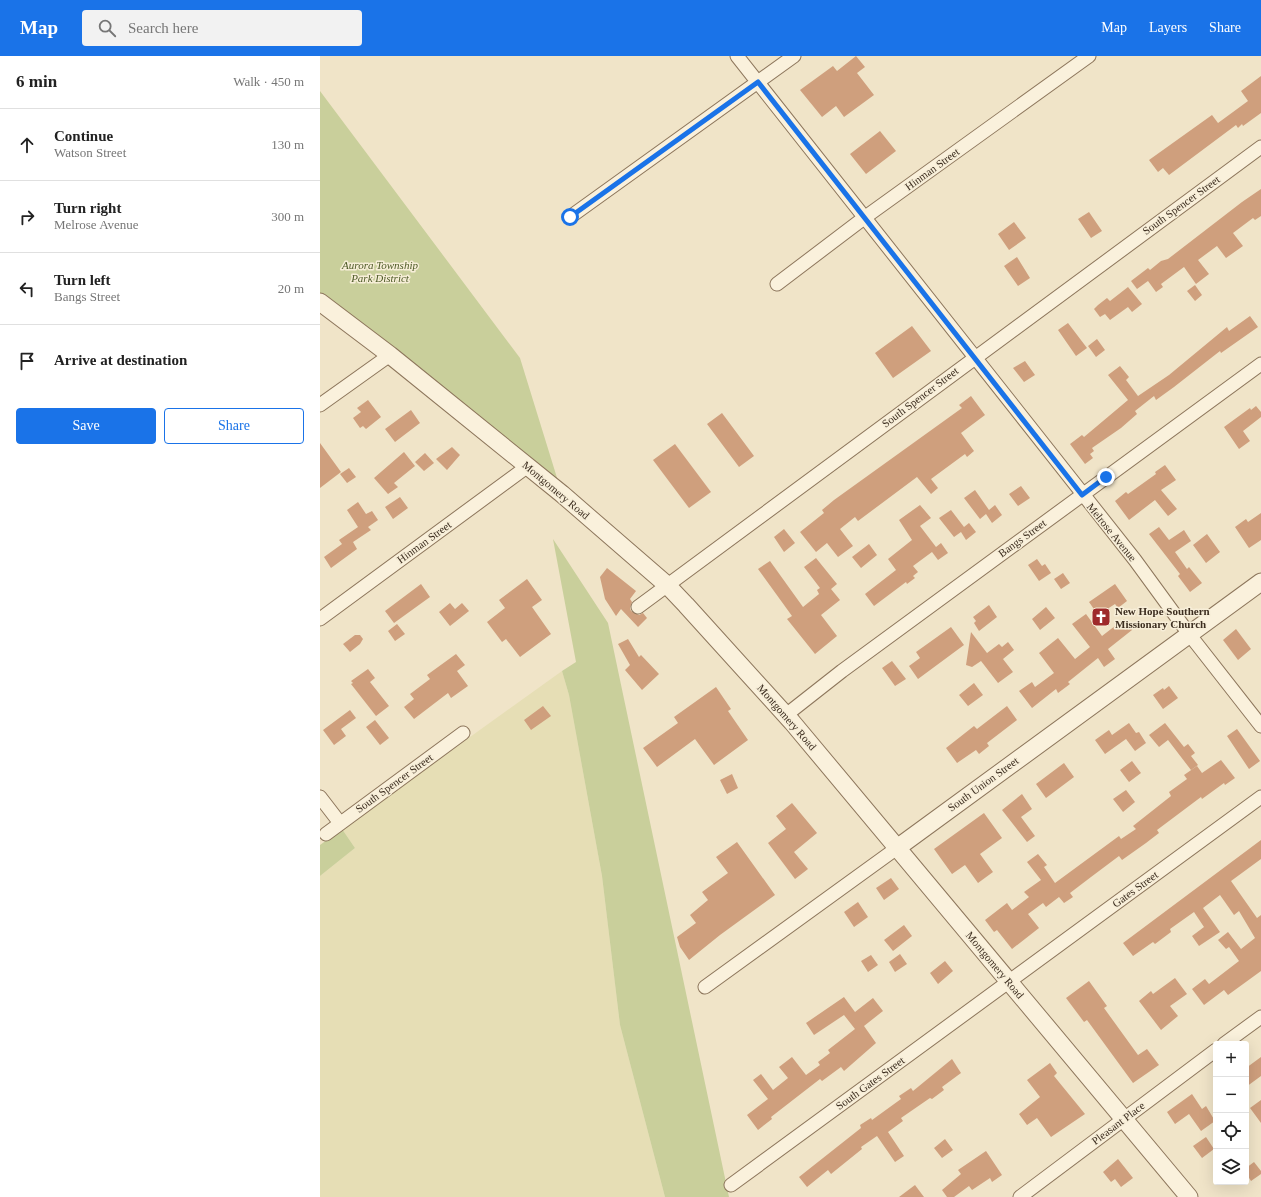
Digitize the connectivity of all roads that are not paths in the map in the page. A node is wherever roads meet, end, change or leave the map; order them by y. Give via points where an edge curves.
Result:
1 (737, 56) edge
2 (794, 56) edge
3 (1089, 56) edge
4 (758, 82) junction
5 (1261, 147) edge
6 (570, 217) dead end
7 (864, 218) junction
8 (777, 284) dead end
9 (320, 302) edge
10 (390, 355) junction
11 (974, 357) junction
12 (1261, 364) edge
13 (320, 405) edge
14 (528, 466) junction
15 (1082, 495) junction
16 (1261, 582) edge
17 (667, 585) junction
18 (638, 607) dead end
19 (320, 619) edge
20 (1189, 634) junction
21 (786, 715) junction
22 (1261, 726) edge
23 (463, 733) dead end
24 (320, 797) edge
25 (1261, 797) edge
26 (340, 823) junction
27 (326, 834) dead end
28 (897, 848) junction
29 (1009, 982) junction
30 (705, 987) dead end
31 (1261, 1017) edge
32 (1228, 1041) edge
33 (1213, 1052) edge
34 (1124, 1118) junction
35 (731, 1185) dead end
36 (1020, 1197) edge
37 (1189, 1197) edge

1 - 4 street, Melrose Avenue
2 - 4 street
3 - 7 street, Hinman Street
4 - 6 street
4 - 7 street, Melrose Avenue
5 - 11 street, South Spencer Street
7 - 8 street, Hinman Street
7 - 11 street, Melrose Avenue
9 - 10 street, Montgomery Road
10 - 13 street
10 - 14 street, Montgomery Road
11 - 15 street, Melrose Avenue
11 - 17 street, South Spencer Street
12 - 15 street, Bangs Street
14 - 17 street, Montgomery Road
14 - 19 street, Hinman Street
15 - 20 street, Melrose Avenue via 1135,560
15 - 21 street, Bangs Street
16 - 20 street, South Union Street
17 - 18 street, South Spencer Street
17 - 21 street, Montgomery Road
20 - 22 street, Melrose Avenue
20 - 28 street, South Union Street
21 - 28 street, Montgomery Road
23 - 26 street, South Spencer Street
24 - 26 street
25 - 29 street, Gates Street
26 - 27 street, South Spencer Street
28 - 29 street, Montgomery Road
28 - 30 street, South Union Street
29 - 34 street, Montgomery Road
29 - 35 street, South Gates Street
31 - 32 street
33 - 34 street, Pleasant Place
34 - 36 street, Pleasant Place
34 - 37 street, Montgomery Road

